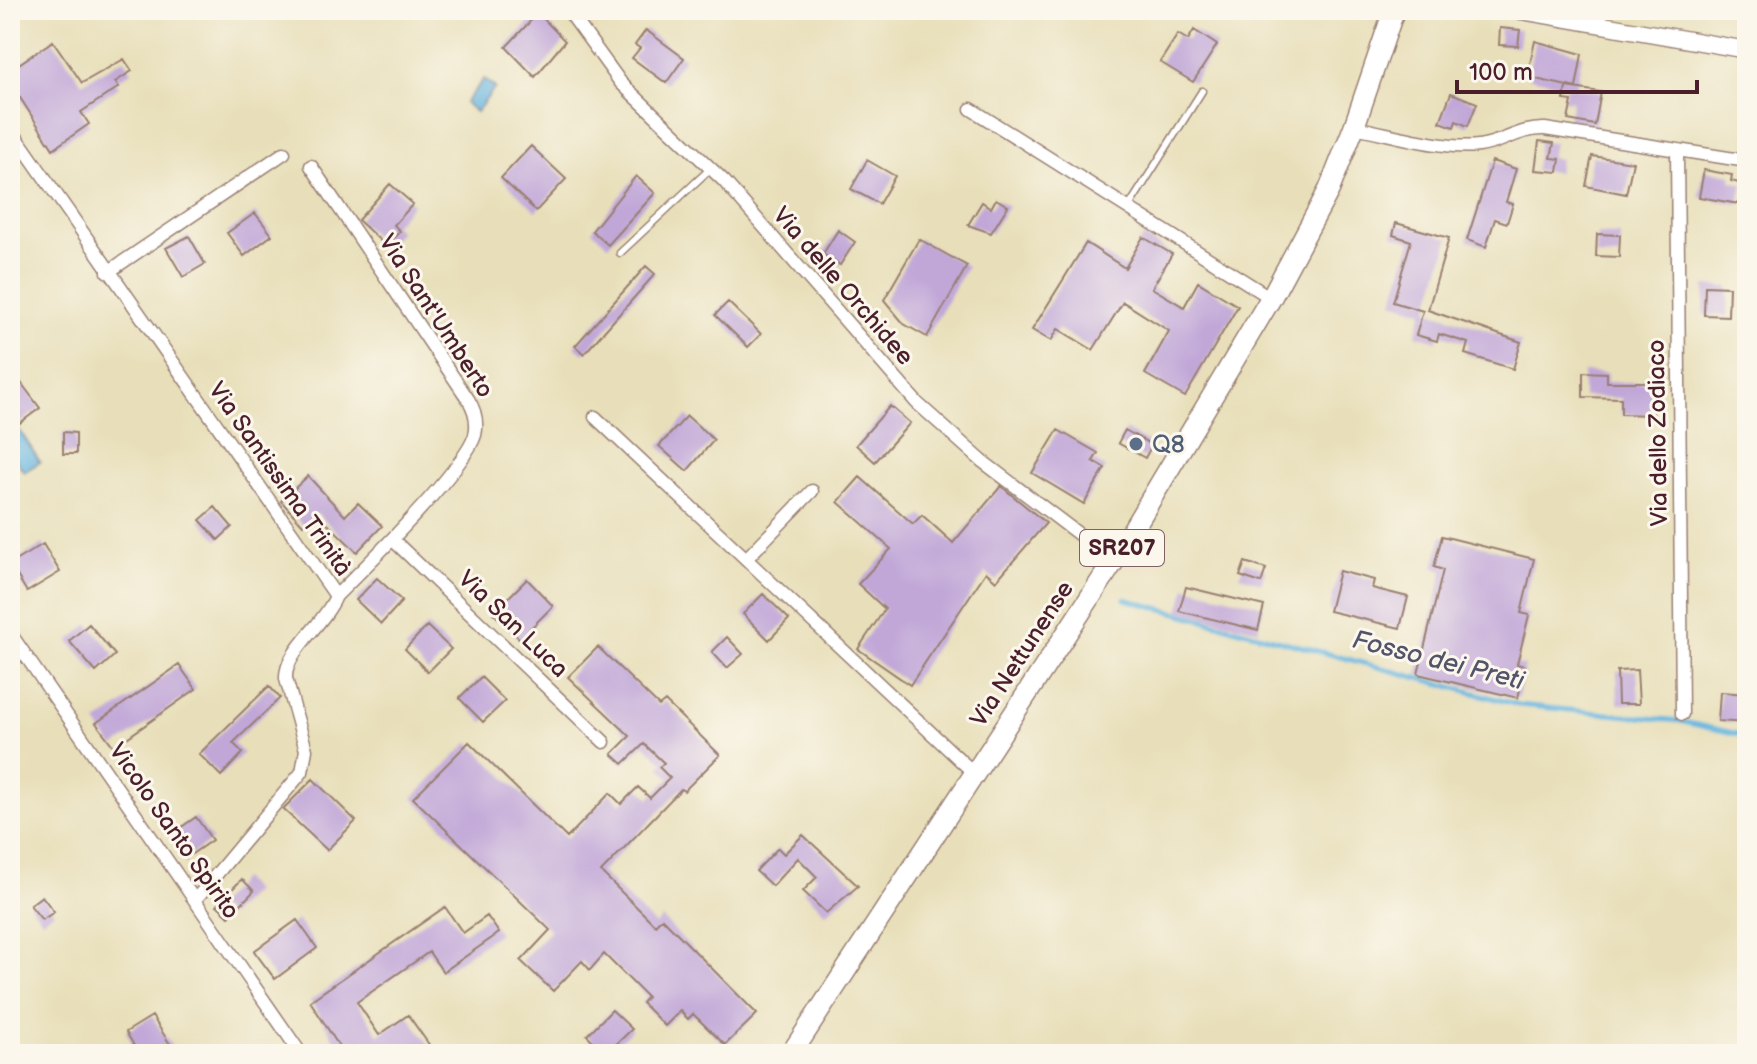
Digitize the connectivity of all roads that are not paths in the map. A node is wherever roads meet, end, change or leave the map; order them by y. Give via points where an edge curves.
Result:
1 (568, 10) edge
2 (1394, 10) edge
3 (1516, 10) edge
4 (1747, 50) edge
5 (1202, 91) dead end
6 (971, 109) dead end
7 (1354, 127) junction
8 (10, 128) edge
9 (1677, 151) junction
10 (284, 153) dead end
11 (1747, 161) edge
12 (311, 166) dead end
13 (711, 168) junction
14 (1128, 208) junction
15 (620, 253) dead end
16 (108, 272) junction
17 (1271, 298) junction
18 (595, 417) dead end
19 (812, 491) dead end
20 (392, 539) junction
21 (746, 559) junction
22 (1114, 561) junction
23 (336, 596) junction
24 (10, 633) edge
25 (1682, 714) dead end
26 (604, 742) dead end
27 (975, 774) junction
28 (195, 900) junction
29 (301, 1054) edge
30 (791, 1054) edge

1 - 13 street, Via delle Orchidee via 621,83
2 - 7 main road, Via Nettunense / SR207
3 - 4 street
5 - 14 lane
6 - 14 street
7 - 9 street via 1466,146 1545,129
7 - 17 main road, Via Nettunense / SR207 via 1329,190
8 - 16 street, Via Santissima Trinità
9 - 11 street
9 - 25 street, Via dello Zodiaco
10 - 16 street
12 - 20 street, Via Sant'Umberto via 476,418 467,451
13 - 15 lane
13 - 22 street, Via delle Orchidee via 917,403 982,461
14 - 17 street
16 - 23 street, Via Santissima Trinità
17 - 22 main road, Via Nettunense / SR207
18 - 21 street
19 - 21 street
20 - 23 street, Via Sant'Umberto
20 - 26 street, Via San Luca
21 - 27 street
22 - 27 main road, Via Nettunense / SR207
23 - 28 street, Via Santissima Trinità via 286,667 306,750 302,772
24 - 28 street, Vicolo Santo Spirito
27 - 30 main road, Via Nettunense / SR207
28 - 29 street, Vicolo Santo Spirito

